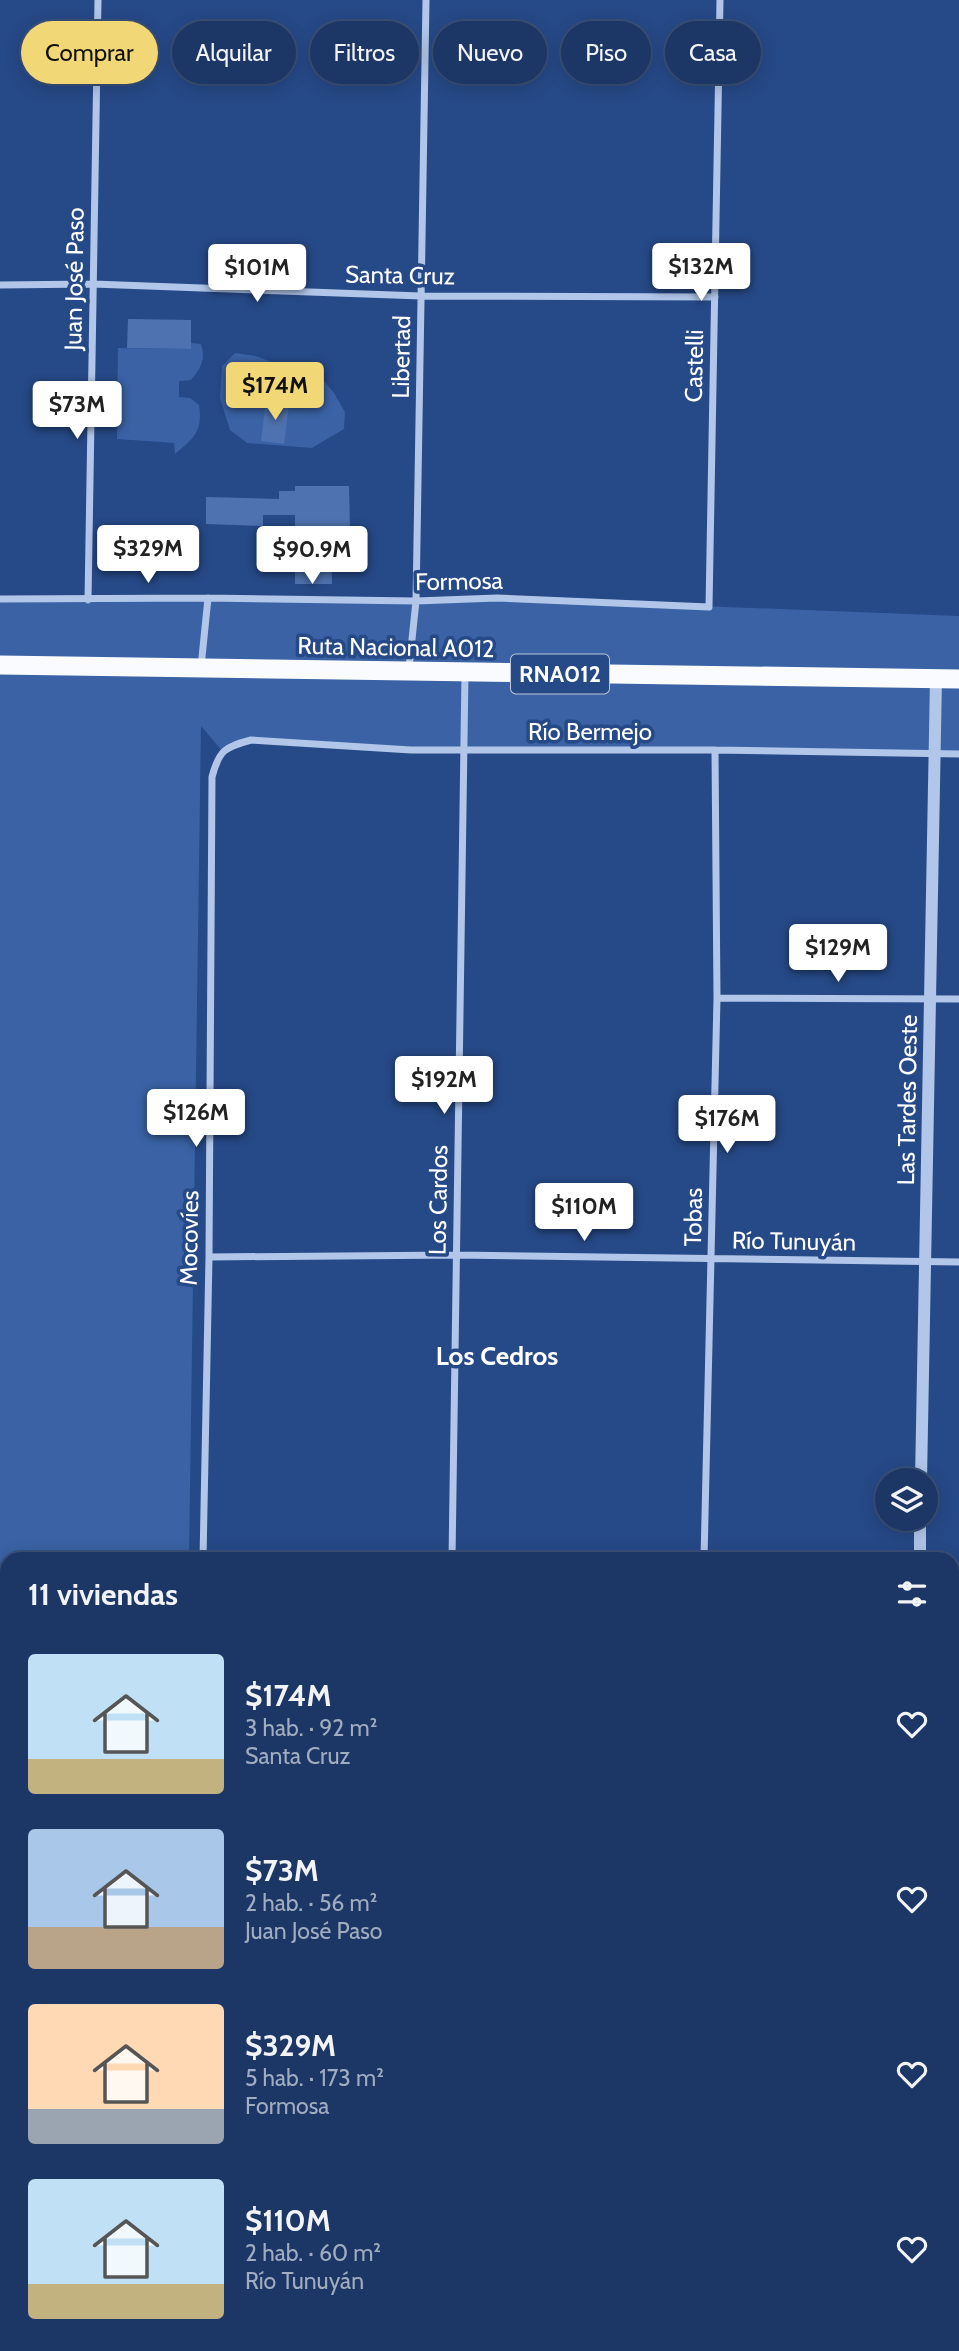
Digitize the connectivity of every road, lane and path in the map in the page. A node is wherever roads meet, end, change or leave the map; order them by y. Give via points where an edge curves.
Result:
1 (98, 0) edge
2 (426, 0) edge
3 (720, 0) edge
4 (93, 284) junction
5 (0, 285) edge
6 (421, 296) junction
7 (715, 297) junction
8 (208, 598) junction
9 (0, 599) edge
10 (88, 600) junction
11 (416, 601) junction
12 (709, 607) joint
13 (0, 665) edge
14 (201, 669) junction
15 (409, 672) junction
16 (464, 673) junction
17 (936, 679) junction
18 (959, 679) edge
19 (464, 750) junction
20 (715, 750) junction
21 (223, 752) joint
22 (935, 754) junction
23 (959, 754) edge
24 (717, 998) junction
25 (930, 999) junction
26 (959, 999) edge
27 (456, 1255) junction
28 (209, 1257) junction
29 (711, 1259) junction
30 (925, 1262) junction
31 (959, 1262) edge
32 (921, 1468) edge
33 (920, 1531) edge
34 (203, 1552) edge
35 (452, 1552) edge
36 (704, 1552) edge
37 (920, 1552) edge

1 - 4 street, Juan José Paso
2 - 6 street, Libertad
3 - 7 street, Castelli
4 - 5 street, Santa Cruz
4 - 6 street, Santa Cruz
4 - 10 street, Juan José Paso
6 - 7 street, Santa Cruz
6 - 11 street, Libertad
7 - 12 street, Castelli
8 - 10 street, Formosa
8 - 11 street, Formosa
8 - 14 street
9 - 10 street, Formosa
11 - 12 street, Formosa via 497,598
11 - 15 street, Libertad
13 - 14 highway, Ruta Nacional A012 / RNA012
14 - 15 highway, Ruta Nacional A012 / RNA012
15 - 16 highway, Ruta Nacional A012 / RNA012
16 - 17 highway, Ruta Nacional A012 / RNA012
16 - 19 street, Los Cardos
17 - 18 highway, Ruta Nacional A012 / RNA012
17 - 22 street, Las Tardes Oeste
19 - 20 street, Río Bermejo
19 - 21 street, Río Bermejo via 251,740
19 - 27 street, Los Cardos
20 - 22 street, Río Bermejo
20 - 24 street, Tobas
21 - 28 street, Mocovíes via 216,759 212,777
22 - 23 street, Río Bermejo
22 - 25 street, Las Tardes Oeste
24 - 25 street
24 - 29 street, Tobas
25 - 26 street
25 - 30 street, Las Tardes Oeste
27 - 28 street, Río Tunuyán
27 - 29 street, Río Tunuyán
27 - 35 street, Los Cardos
28 - 34 street, Mocovíes
29 - 30 street, Río Tunuyán
29 - 36 street, Tobas
30 - 31 street, Río Tunuyán
30 - 32 street, Las Tardes Oeste
33 - 37 street

